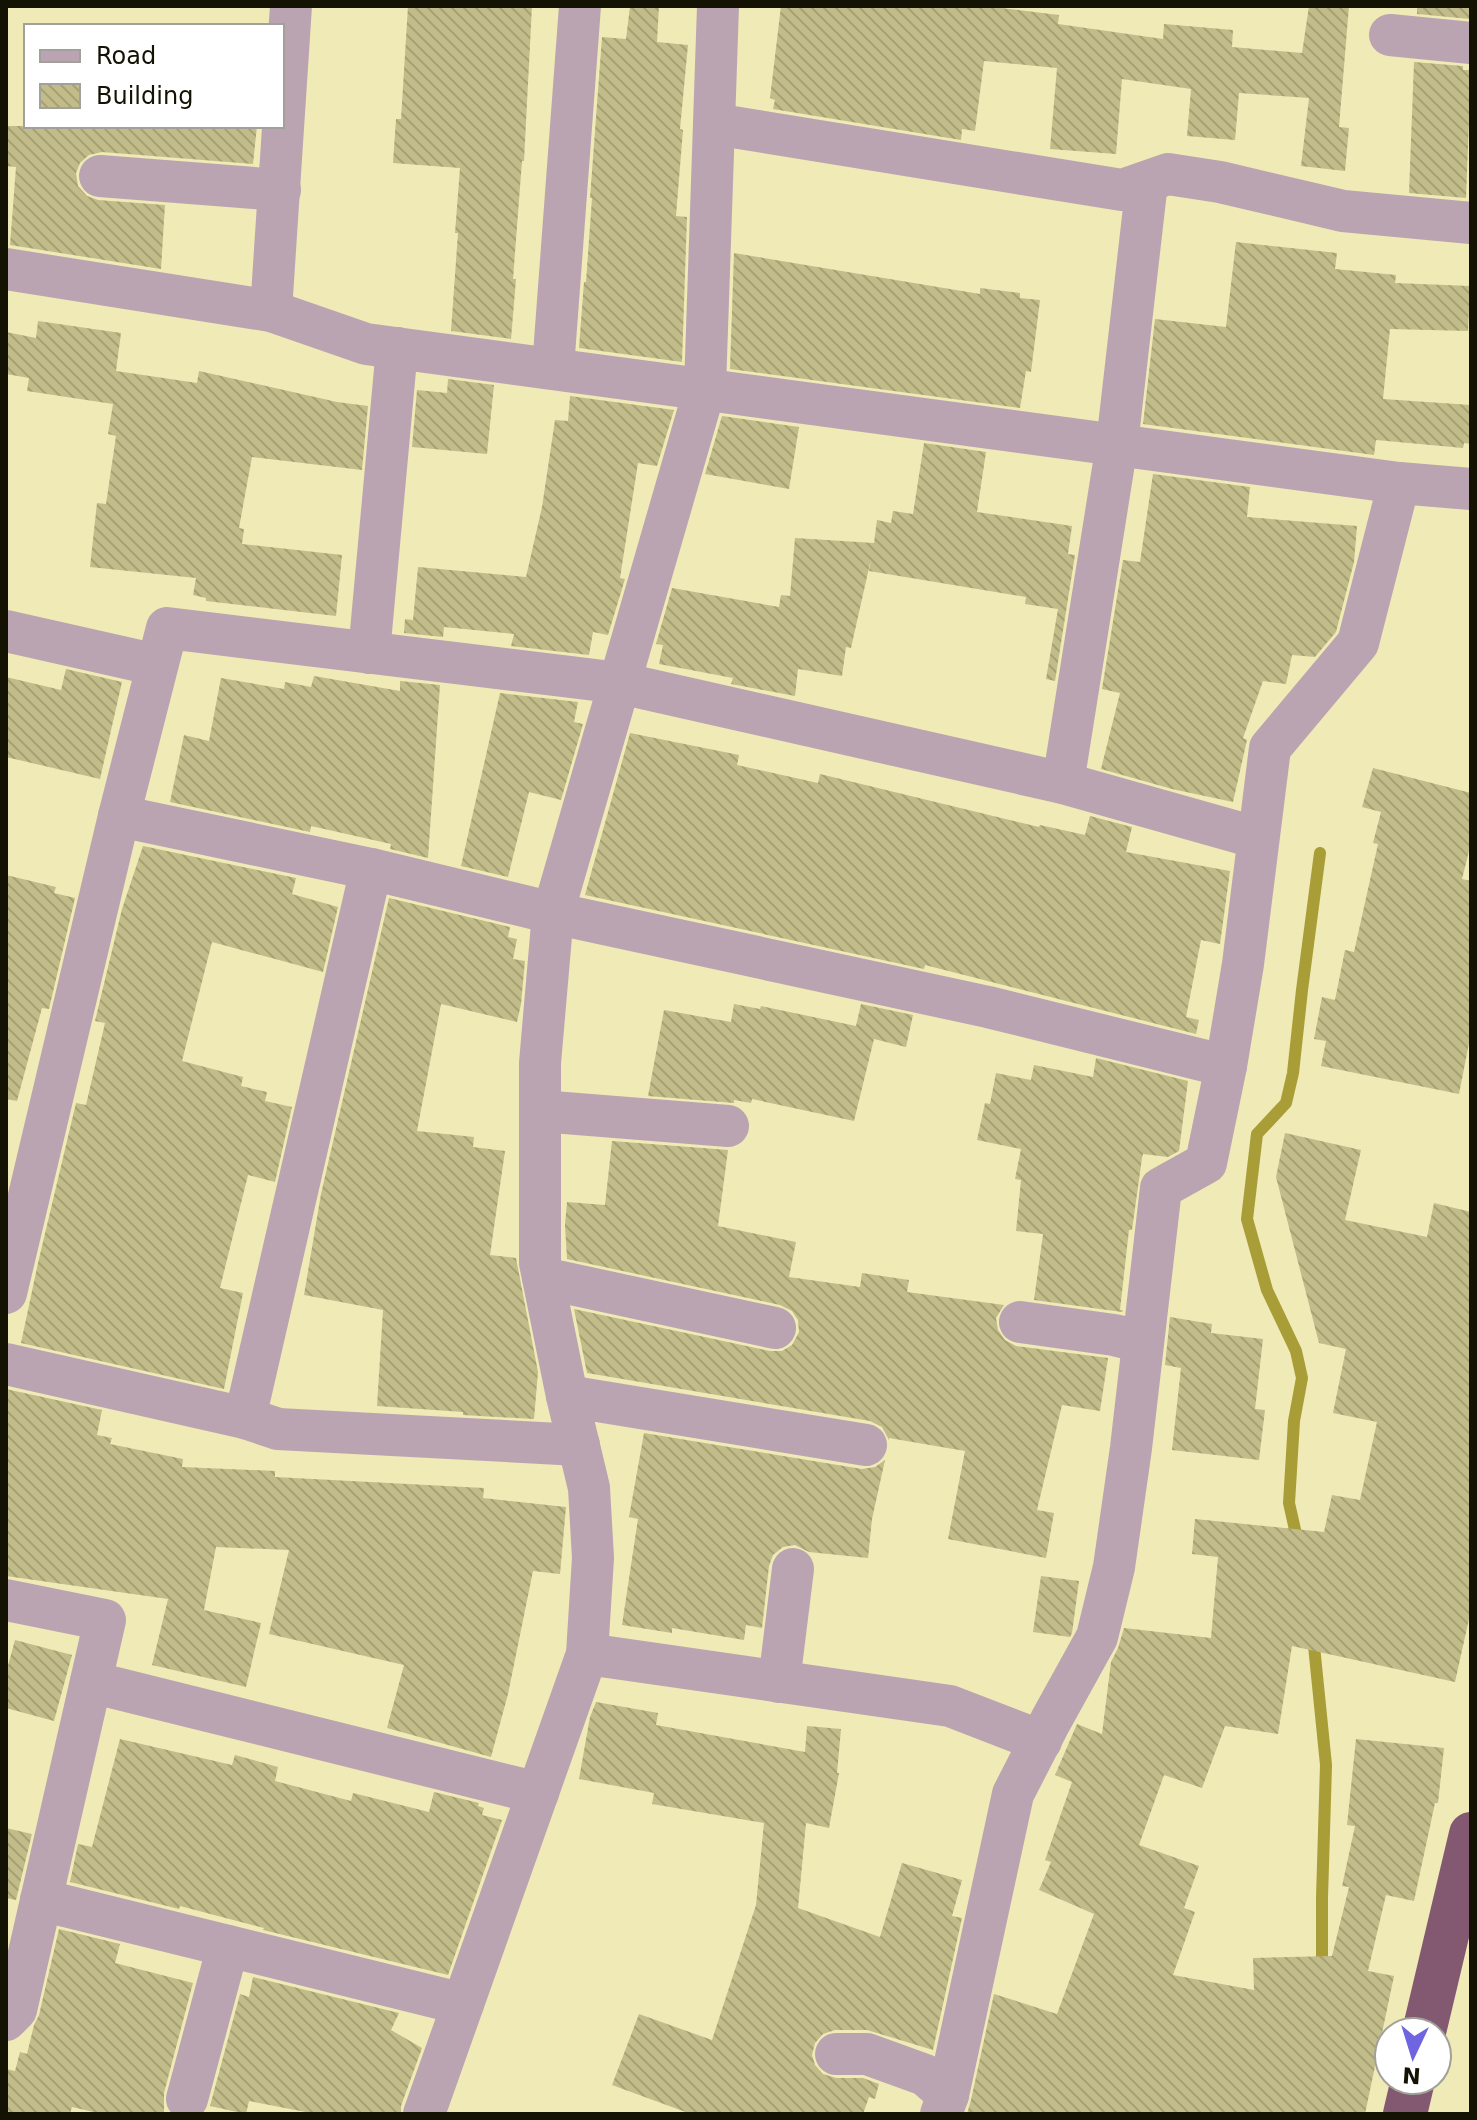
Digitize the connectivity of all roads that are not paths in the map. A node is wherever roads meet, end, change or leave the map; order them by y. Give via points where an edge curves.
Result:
1 (291, 6) edge
2 (580, 6) edge
3 (718, 6) edge
4 (1390, 35) dead end
5 (1471, 43) edge
6 (284, 123) edge
7 (714, 124) junction
8 (284, 128) edge
9 (100, 176) dead end
10 (1147, 182) junction
11 (280, 190) junction
12 (1471, 223) edge
13 (6, 269) edge
14 (271, 311) junction
15 (397, 348) junction
16 (553, 368) junction
17 (705, 388) junction
18 (1117, 444) junction
19 (1399, 483) junction
20 (1471, 489) edge
21 (6, 631) edge
22 (369, 653) junction
23 (157, 665) junction
24 (620, 683) junction
25 (1063, 783) junction
26 (119, 816) junction
27 (1258, 838) junction
28 (371, 869) junction
29 (553, 913) junction
30 (1226, 1066) junction
31 (540, 1111) junction
32 (728, 1126) dead end
33 (543, 1278) junction
34 (6, 1293) edge
35 (1020, 1322) dead end
36 (775, 1328) dead end
37 (1143, 1342) junction
38 (6, 1364) edge
39 (567, 1396) junction
40 (245, 1418) junction
41 (579, 1445) junction
42 (866, 1445) dead end
43 (793, 1569) dead end
44 (6, 1600) edge
45 (587, 1654) junction
46 (91, 1682) junction
47 (779, 1682) junction
48 (1041, 1741) junction
49 (538, 1793) junction
50 (1471, 1834) edge
51 (41, 1900) junction
52 (228, 1946) junction
53 (463, 2004) junction
54 (1428, 2016) edge
55 (6, 2020) edge
56 (836, 2054) dead end
57 (187, 2099) dead end
58 (944, 2105) edge
59 (424, 2114) edge

1 - 6 street
2 - 16 street
3 - 7 street
4 - 5 street
7 - 10 street via 1122,190
7 - 17 street
8 - 11 street
9 - 11 street
10 - 12 street via 1168,174 1343,211
10 - 18 street
11 - 14 street
13 - 14 street
14 - 15 street via 366,344
15 - 16 street
15 - 22 street
16 - 17 street
17 - 18 street
17 - 24 street
18 - 19 street
18 - 25 street
19 - 20 street
19 - 27 street via 1358,643 1270,748
21 - 23 street
22 - 23 street via 167,628
22 - 24 street
23 - 26 street
24 - 25 street
24 - 29 street
25 - 27 street
26 - 28 street
26 - 34 street
27 - 30 street
28 - 29 street
28 - 40 street
29 - 30 street via 988,1007
29 - 31 street
30 - 37 street via 1206,1163 1161,1188
31 - 32 street
31 - 33 street
33 - 36 street
33 - 39 street
35 - 37 street
37 - 48 street via 1114,1567 1097,1637
38 - 40 street
39 - 41 street
39 - 42 street
40 - 41 street via 278,1429
41 - 45 street via 589,1488 593,1558
43 - 47 street
44 - 46 street via 105,1620
45 - 47 street
45 - 49 street
46 - 49 street
46 - 51 street
47 - 48 street via 950,1706
48 - 58 street via 1013,1794
49 - 53 street
50 - 54 highway
51 - 52 street
51 - 55 street via 16,2010
52 - 53 street
52 - 57 street
53 - 59 street
56 - 58 street via 867,2054 925,2075

